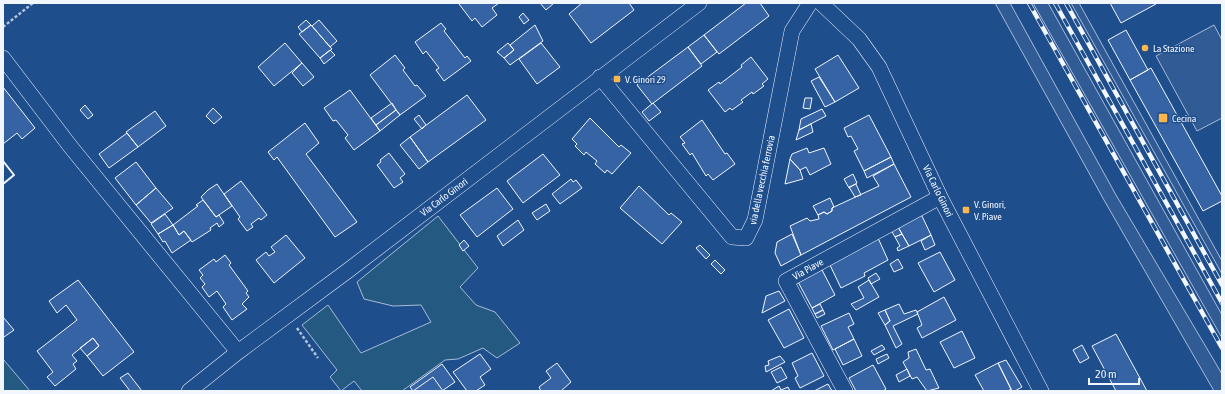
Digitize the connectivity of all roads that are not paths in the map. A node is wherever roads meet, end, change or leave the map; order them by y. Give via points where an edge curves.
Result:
1 (699, 3) edge
2 (810, 3) edge
3 (821, 3) edge
4 (3, 58) edge
5 (600, 77) junction
6 (940, 197) junction
7 (238, 352) junction
8 (189, 391) edge
9 (845, 391) edge
10 (1041, 391) edge

1 - 5 street, Via Carlo Ginori
2 - 5 street, via della vecchia ferrovia via 792,32 755,220 746,238 732,237
3 - 6 street, Via Carlo Ginori via 859,39 879,68
4 - 7 street via 70,146
5 - 7 street, Via Carlo Ginori
6 - 9 street, Via Piave via 786,281
6 - 10 street, Via Carlo Ginori
7 - 8 street, Via Carlo Ginori

